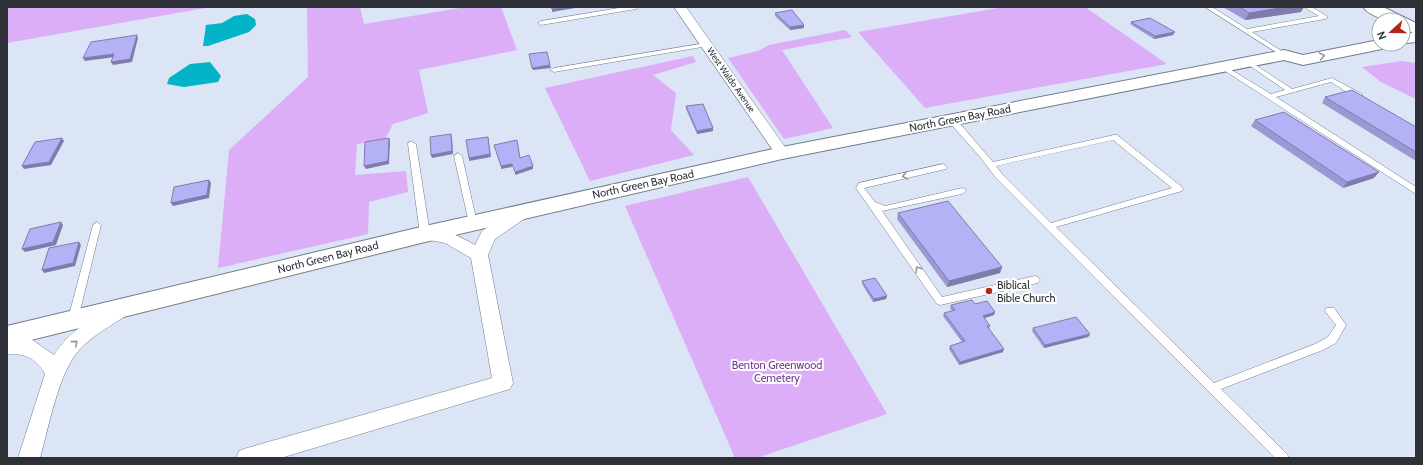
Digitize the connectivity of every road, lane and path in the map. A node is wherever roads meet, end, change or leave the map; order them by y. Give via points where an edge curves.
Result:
1 (636, 7) edge
2 (680, 7) edge
3 (1208, 7) edge
4 (1307, 7) edge
5 (1371, 7) edge
6 (1380, 12) edge
7 (541, 23) dead end
8 (1246, 31) junction
9 (1371, 32) edge
10 (706, 45) junction
11 (1371, 46) edge
12 (1284, 55) junction
13 (1248, 62) junction
14 (1223, 67) junction
15 (554, 70) dead end
16 (1291, 91) junction
17 (1269, 97) junction
18 (1364, 99) edge
19 (952, 120) junction
20 (412, 144) dead end
21 (782, 153) junction
22 (458, 156) dead end
23 (991, 165) junction
24 (943, 167) dead end
25 (962, 191) dead end
26 (1416, 191) edge
27 (872, 204) junction
28 (525, 210) junction
29 (473, 222) junction
30 (97, 225) dead end
31 (1050, 226) junction
32 (425, 234) junction
33 (479, 255) junction
34 (1035, 280) dead end
35 (125, 306) junction
36 (1330, 310) dead end
37 (73, 320) junction
38 (7, 336) edge
39 (7, 346) edge
40 (54, 375) junction
41 (1212, 388) junction
42 (29, 458) edge
43 (248, 458) edge
44 (1283, 458) edge

1 - 7 lane
2 - 10 street, West Waldo Avenue
3 - 8 lane
4 - 8 lane via 1325,17
5 - 6 main road
8 - 12 lane
9 - 12 main road, North Green Bay Road via 1287,48
10 - 15 lane
10 - 21 street, West Waldo Avenue
12 -> 11 main road, North Green Bay Road via 1303,60
12 - 13 main road, North Green Bay Road
13 - 14 main road, North Green Bay Road
13 - 16 lane
14 - 17 lane
14 - 19 main road, North Green Bay Road
16 - 17 lane
16 - 18 lane via 1332,80
17 - 26 lane
19 - 21 main road, North Green Bay Road
19 - 23 lane
20 - 32 lane
21 - 28 main road, North Green Bay Road
22 - 29 lane
23 - 31 lane
23 - 31 lane via 1114,137 1179,190
24 -> 27 lane via 862,185 860,188
25 - 27 lane via 884,209
34 -> 27 lane via 940,301
28 - 29 main road, North Green Bay Road
28 - 33 street via 488,235
29 - 32 main road, North Green Bay Road
30 - 37 lane
31 - 41 lane
32 - 33 street via 449,238
32 - 35 main road, North Green Bay Road
33 - 43 street via 503,383
35 - 37 main road, North Green Bay Road
40 -> 35 street via 67,350 74,343
36 - 41 lane via 1341,325 1332,340
37 - 38 main road, North Green Bay Road
39 - 40 street via 24,345 46,358
40 - 42 street
41 - 44 lane

